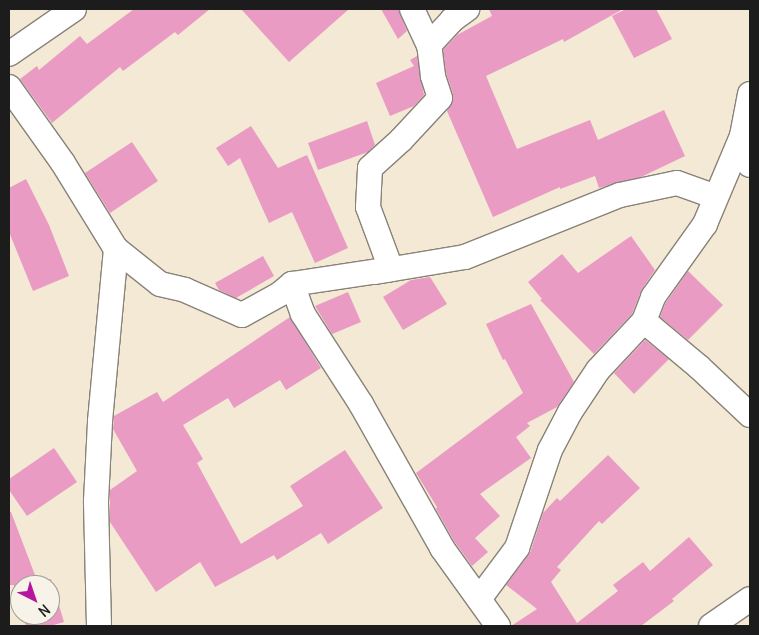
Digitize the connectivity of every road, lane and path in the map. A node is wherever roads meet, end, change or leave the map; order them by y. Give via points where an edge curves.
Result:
1 (74, 9) edge
2 (412, 9) edge
3 (467, 9) edge
4 (429, 45) junction
5 (9, 54) edge
6 (9, 87) edge
7 (750, 94) edge
8 (742, 136) junction
9 (750, 165) edge
10 (716, 197) junction
11 (116, 249) junction
12 (391, 270) junction
13 (292, 284) junction
14 (644, 321) junction
15 (750, 415) edge
16 (479, 599) junction
17 (750, 599) edge
18 (99, 626) edge
19 (498, 626) edge
20 (711, 626) edge

1 - 5 street
2 - 4 street
3 - 4 street
4 - 12 street via 440,98 370,168 368,207
6 - 11 street via 63,163
7 - 8 street
8 - 9 street
8 - 10 street
10 - 12 street via 677,183 620,194 465,257
10 - 14 street via 705,224 653,297
11 - 13 street via 160,284 185,290 242,315
11 - 18 street via 96,500
12 - 13 street
13 - 16 street via 303,314 361,404 442,548
14 - 15 street
14 - 16 street via 598,370 570,412 550,450 517,548
16 - 19 street
17 - 20 street

